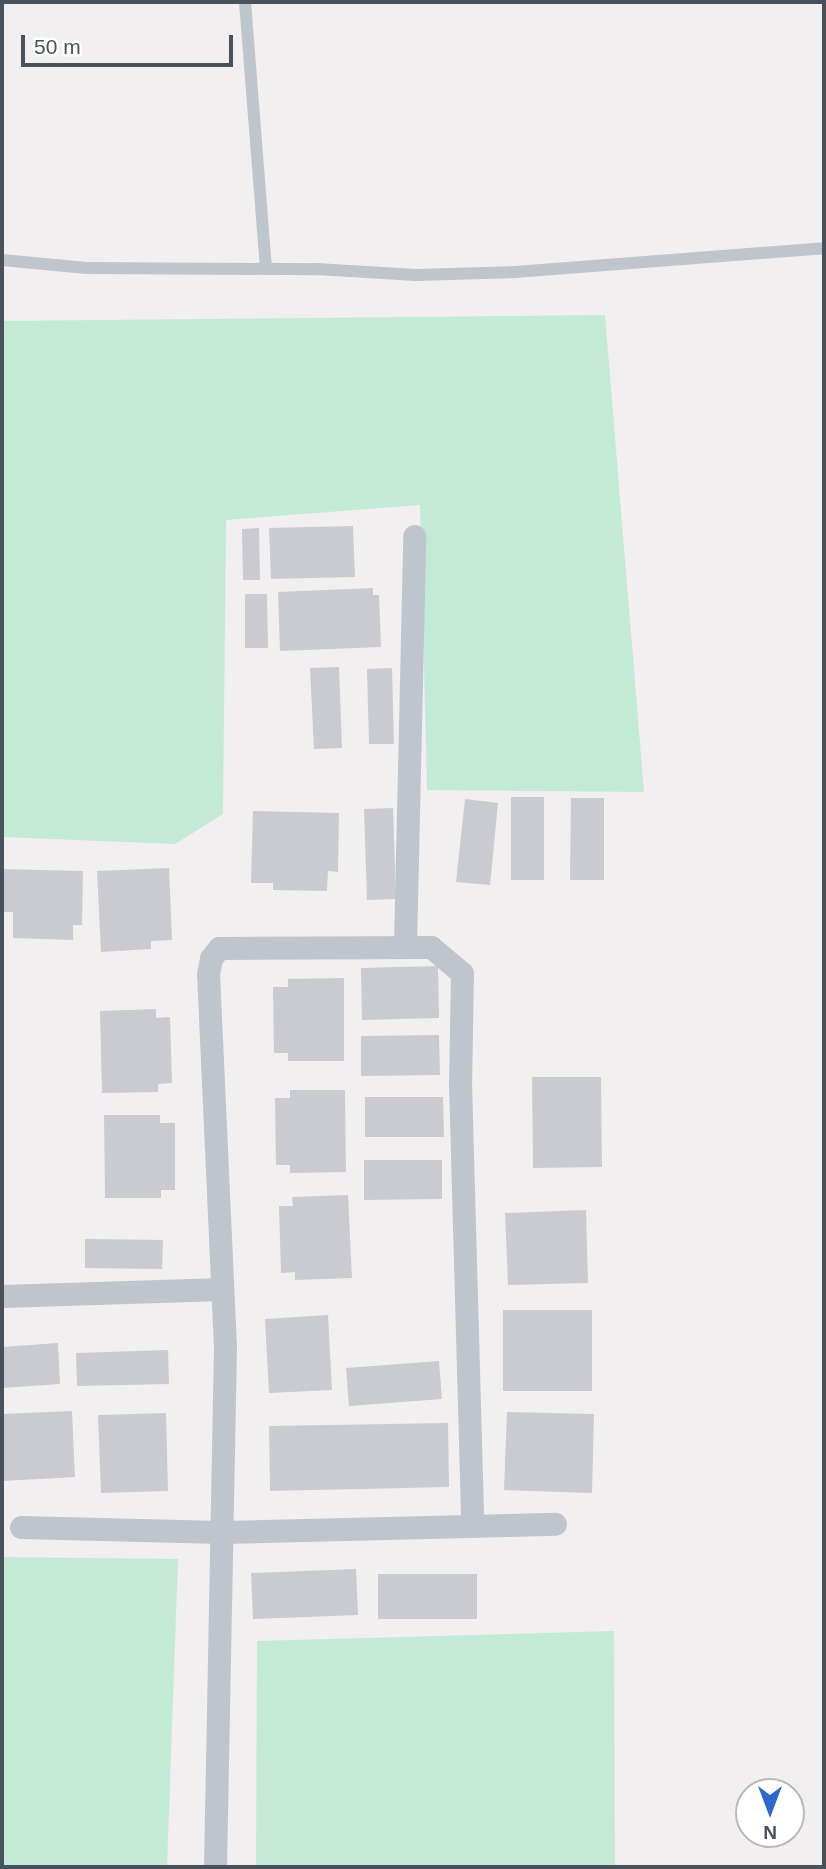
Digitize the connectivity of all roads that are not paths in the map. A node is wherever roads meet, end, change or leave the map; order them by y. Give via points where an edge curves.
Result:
1 (244, 2) edge
2 (824, 248) edge
3 (2, 260) edge
4 (266, 269) junction
5 (414, 536) dead end
6 (405, 946) junction
7 (222, 1289) junction
8 (2, 1296) edge
9 (555, 1524) dead end
10 (472, 1526) junction
11 (21, 1527) dead end
12 (221, 1532) junction
13 (215, 1867) edge

1 - 4 lane
2 - 4 lane via 515,272 416,275
3 - 4 lane via 87,268
5 - 6 street
6 - 7 street via 219,948 211,958 208,974
6 - 10 street via 432,947 462,973 460,1083
7 - 8 street
7 - 12 street
9 - 10 street
10 - 12 street
11 - 12 street
12 - 13 street

